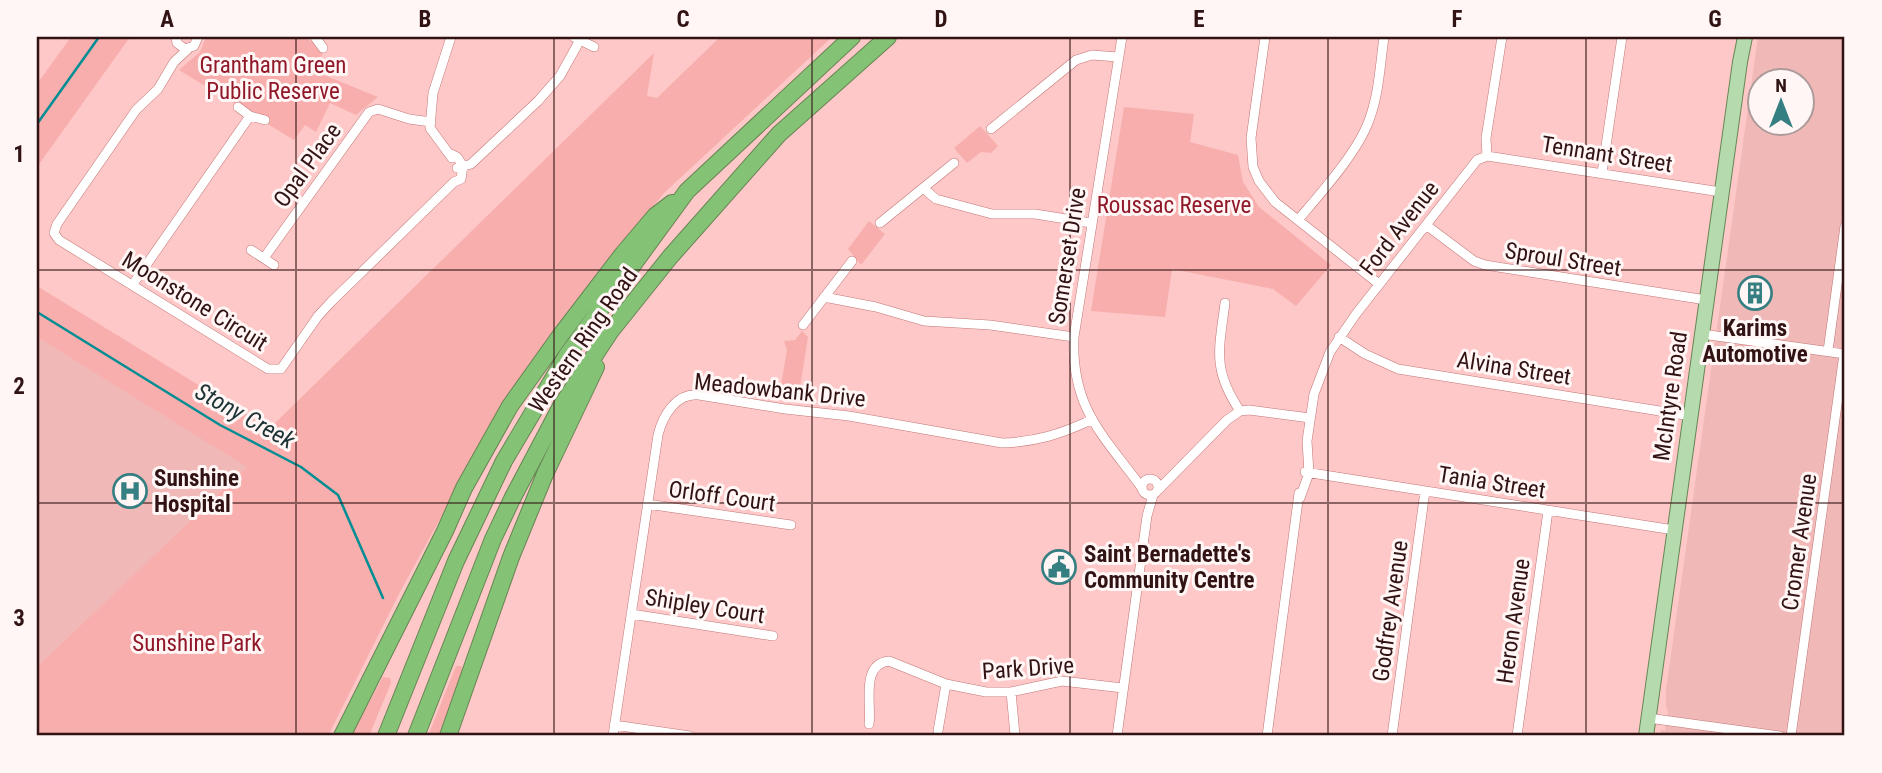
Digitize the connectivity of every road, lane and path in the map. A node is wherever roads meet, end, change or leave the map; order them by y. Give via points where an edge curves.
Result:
1 (198, 37) edge
2 (315, 37) edge
3 (451, 37) edge
4 (852, 37) edge
5 (888, 37) edge
6 (1122, 37) edge
7 (1265, 37) edge
8 (1384, 37) edge
9 (1502, 37) edge
10 (1622, 37) edge
11 (1743, 37) edge
12 (577, 38) edge
13 (175, 39) edge
14 (594, 47) dead end
15 (323, 48) dead end
16 (188, 49) junction
17 (1118, 57) junction
18 (174, 62) junction
19 (238, 107) dead end
20 (250, 116) junction
21 (265, 120) dead end
22 (431, 122) junction
23 (991, 130) dead end
24 (1487, 156) junction
25 (954, 163) dead end
26 (460, 167) junction
27 (1602, 173) junction
28 (923, 188) junction
29 (687, 191) junction
30 (1721, 192) junction
31 (1298, 220) junction
32 (880, 223) dead end
33 (1091, 223) junction
34 (1426, 225) junction
35 (1845, 226) edge
36 (251, 250) dead end
37 (264, 258) junction
38 (852, 261) dead end
39 (274, 265) dead end
40 (133, 284) junction
41 (1379, 284) junction
42 (824, 297) junction
43 (1706, 300) junction
44 (1226, 303) dead end
45 (803, 325) dead end
46 (610, 332) junction
47 (1702, 334) junction
48 (1074, 337) junction
49 (1339, 337) junction
50 (1828, 352) junction
51 (1845, 354) edge
52 (1240, 411) junction
53 (1691, 416) junction
54 (1310, 418) junction
55 (1091, 420) junction
56 (1306, 472) junction
57 (1150, 488) junction
58 (1425, 491) junction
59 (647, 504) junction
60 (1548, 511) junction
61 (791, 525) dead end
62 (1674, 530) junction
63 (631, 614) junction
64 (774, 636) dead end
65 (946, 684) junction
66 (1123, 688) junction
67 (1011, 692) junction
68 (1648, 719) junction
69 (869, 724) dead end
70 (614, 725) junction
71 (938, 731) dead end
72 (1015, 735) edge
73 (342, 736) edge
74 (386, 736) edge
75 (416, 736) edge
76 (448, 736) edge
77 (613, 736) edge
78 (690, 736) edge
79 (1117, 736) edge
80 (1267, 736) edge
81 (1392, 736) edge
82 (1517, 736) edge
83 (1646, 736) edge
84 (1780, 736) edge
85 (1791, 736) edge

1 - 16 street, Moonstone Circuit
2 - 15 street
3 - 22 street via 433,93
4 - 29 highway, Western Ring Road
5 - 46 highway, Western Ring Road via 779,134
6 - 17 street, Somerset Drive
7 - 31 street via 1251,138 1253,167 1266,192
8 - 31 street via 1368,124
9 - 24 street
10 - 27 street
11 - 30 main road, McIntyre Road
12 - 14 street
12 - 26 street via 560,76 538,101 471,164
13 - 16 street
13 - 18 street, Moonstone Circuit
16 - 18 street, Moonstone Circuit
17 - 23 street via 1092,55 1076,60
17 - 33 street, Somerset Drive
18 - 40 street, Moonstone Circuit via 158,89 136,110 54,233
19 - 20 street
20 - 21 street
20 - 40 street
22 - 26 street via 431,131
22 - 37 street, Opal Place via 378,109 369,112
24 - 27 street, Tennant Street
24 - 34 street, Ford Avenue via 1476,160
25 - 28 street
26 - 40 street, Moonstone Circuit via 454,182 318,316 278,370 268,369
27 - 30 street, Tennant Street
28 - 32 street
28 - 33 street via 936,199 992,214 1035,214
29 - 73 highway via 655,216 622,256 510,406 464,488
29 - 74 highway, Western Ring Road via 567,355 505,461 456,561
30 - 43 main road, McIntyre Road
31 - 41 street
33 - 48 street, Somerset Drive
34 - 41 street, Ford Avenue
34 - 43 street, Sproul Street via 1485,265
35 - 50 street
36 - 37 street
37 - 39 street
38 - 42 street
41 - 49 street, Ford Avenue
42 - 45 street
42 - 48 street via 924,321
43 - 47 main road, McIntyre Road
44 - 52 street via 1220,368
46 - 75 highway, Western Ring Road via 559,408 493,539
46 - 76 highway via 511,557
47 - 50 street
47 - 53 main road, McIntyre Road
48 - 55 street, Somerset Drive via 1076,378
49 - 53 street, Alvina Street via 1398,369
49 - 54 street, Ford Avenue via 1318,380
50 - 51 street
51 - 85 street, Cromer Avenue
52 - 54 street
52 - 57 street via 1173,473
53 - 62 main road, McIntyre Road
54 - 56 street, Ford Avenue via 1302,458
55 - 57 street, Somerset Drive via 1127,468
55 - 59 street, Meadowbank Drive via 1048,438 1002,443 692,395 679,399 660,425
56 - 58 street, Tania Street
56 - 80 street, Ford Avenue via 1298,487
57 - 66 street
58 - 60 street, Tania Street
58 - 81 street, Godfrey Avenue
59 - 61 street, Orloff Court
59 - 63 street, Meadowbank Drive
60 - 62 street, Tania Street
60 - 82 street, Heron Avenue
62 - 68 main road, McIntyre Road
63 - 64 street, Shipley Court
63 - 70 street, Meadowbank Drive
65 - 67 street, Park Drive
65 - 69 street, Park Drive via 889,661 880,663 869,683
65 - 71 street
66 - 67 street, Park Drive via 1062,681
66 - 79 street
67 - 72 street
68 - 83 main road, McIntyre Road
68 - 84 street
70 - 77 street, Meadowbank Drive
70 - 78 street

